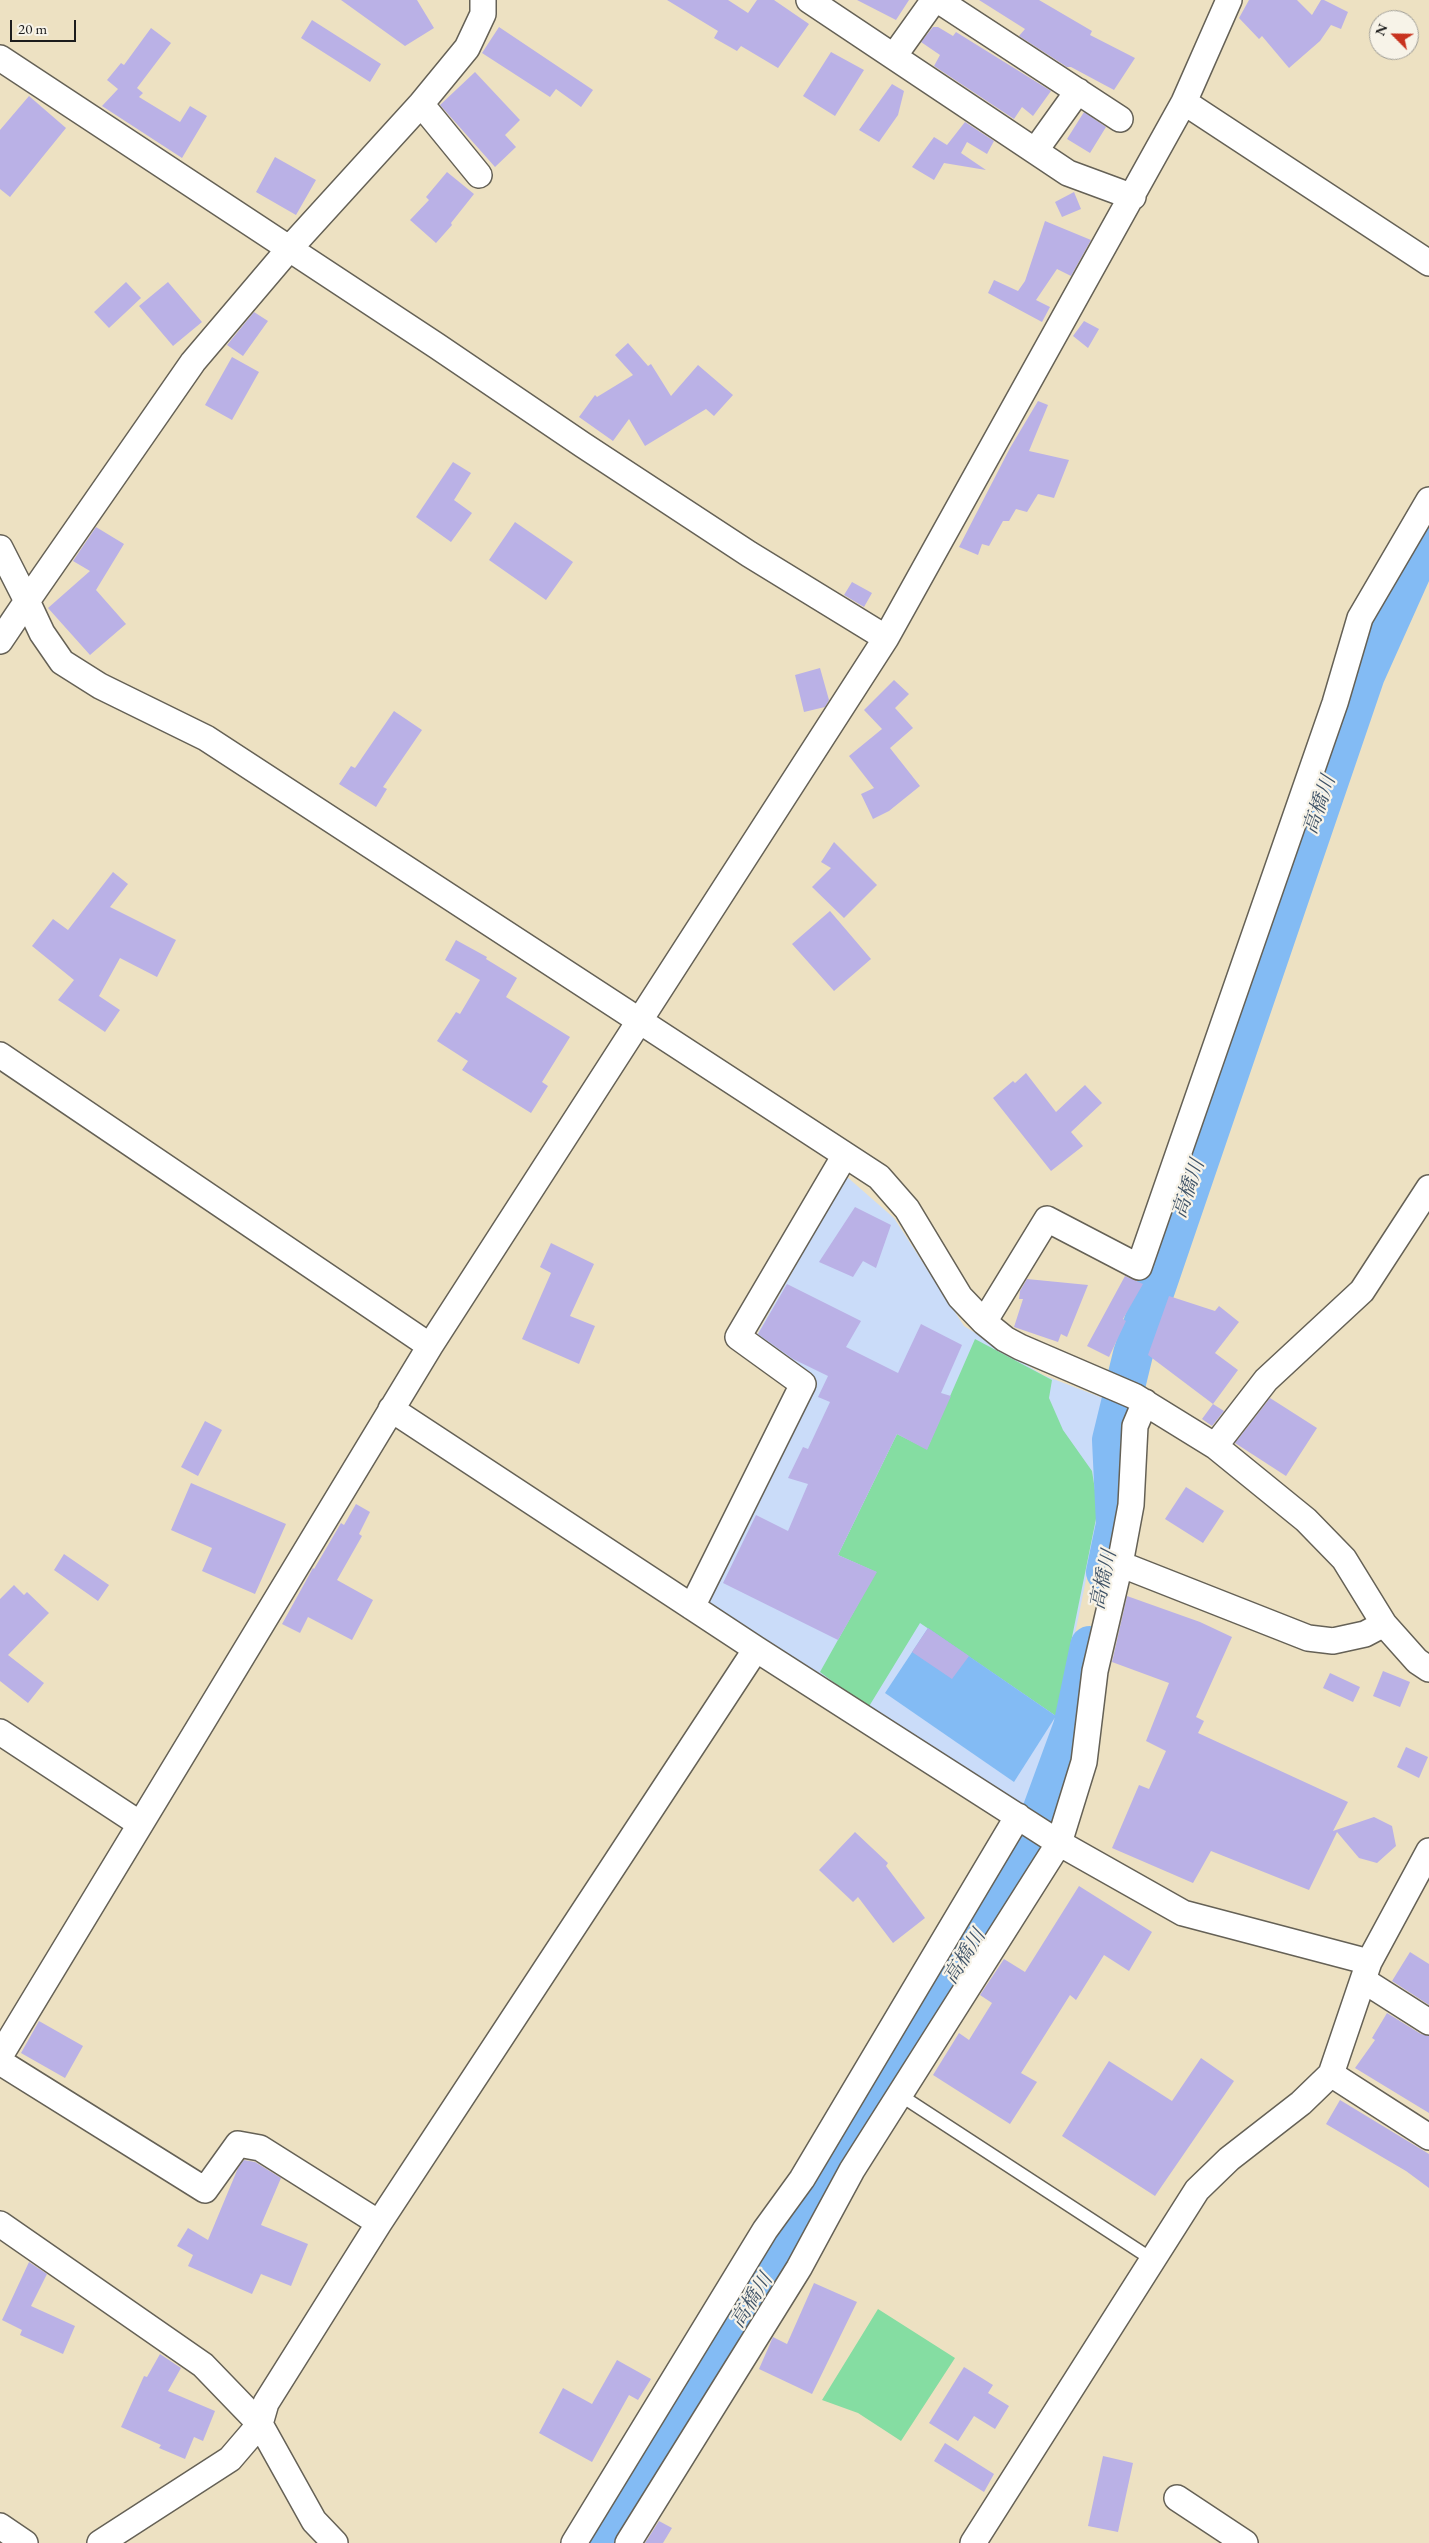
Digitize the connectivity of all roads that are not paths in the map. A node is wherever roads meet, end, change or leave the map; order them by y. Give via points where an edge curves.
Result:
1 (483, 0) edge
2 (810, 0) edge
3 (934, 0) edge
4 (938, 0) edge
5 (1229, 0) edge
6 (894, 56) junction
7 (0, 58) edge
8 (1078, 91) junction
9 (1184, 102) junction
10 (421, 104) junction
11 (1120, 119) dead end
12 (1034, 150) junction
13 (479, 176) dead end
14 (1133, 196) junction
15 (289, 249) junction
16 (1429, 263) edge
17 (1429, 500) edge
18 (0, 548) edge
19 (27, 601) junction
20 (886, 638) junction
21 (0, 641) edge
22 (639, 1022) junction
23 (0, 1055) edge
24 (845, 1154) junction
25 (1429, 1188) edge
26 (984, 1322) junction
27 (430, 1346) junction
28 (1145, 1402) junction
29 (391, 1409) junction
30 (1215, 1446) junction
31 (1120, 1564) junction
32 (692, 1607) junction
33 (1384, 1624) junction
34 (756, 1649) junction
35 (1429, 1669) edge
36 (0, 1732) edge
37 (1018, 1816) junction
38 (140, 1824) junction
39 (1059, 1843) junction
40 (1429, 1851) edge
41 (1366, 1971) junction
42 (1429, 2022) edge
43 (0, 2056) edge
44 (0, 2062) edge
45 (1331, 2074) junction
46 (900, 2094) junction
47 (1429, 2137) edge
48 (379, 2223) junction
49 (0, 2224) edge
50 (1153, 2260) junction
51 (260, 2424) junction
52 (1177, 2498) dead end
53 (0, 2526) edge
54 (25, 2543) edge
55 (100, 2543) edge
56 (335, 2543) edge
57 (574, 2543) edge
58 (628, 2543) edge
59 (973, 2543) edge
60 (1245, 2543) edge

1 - 10 street via 483,14 467,48
2 - 6 street
3 - 6 street
4 - 8 street
5 - 9 street
6 - 12 street
7 - 15 street
8 - 11 street
8 - 12 street
9 - 14 street
9 - 16 street
10 - 13 street
10 - 15 street
12 - 14 street via 1068,173
14 - 20 street
15 - 19 street via 193,362
15 - 20 street via 740,548
17 - 26 street via 1360,618 1335,703 1139,1268 1047,1219
18 - 19 street
19 - 21 street
19 - 22 street via 42,633 62,662 100,686 206,738
20 - 22 street
22 - 24 street
22 - 27 street
23 - 27 street
24 - 26 street via 879,1177 907,1209 960,1297
24 - 32 street via 738,1337 803,1384
25 - 30 street via 1362,1291 1266,1380
26 - 28 street via 1020,1347
27 - 29 street
28 - 30 street
28 - 31 street via 1134,1426 1131,1505
29 - 32 street
29 - 38 street
30 - 33 street via 1306,1520 1344,1559
31 - 33 street via 1308,1638 1333,1641 1365,1634
31 - 39 street via 1094,1671 1084,1762
32 - 34 street
33 - 35 street via 1417,1661
34 - 37 street
34 - 48 street
36 - 38 street
37 - 39 street
37 - 57 street via 802,2179 765,2230
38 - 43 street
39 - 41 street via 1183,1913
39 - 46 street
40 - 41 street
41 - 42 street
41 - 45 street
44 - 48 street via 205,2190 238,2144 260,2148
45 - 47 street
45 - 50 street via 1229,2159 1198,2190
46 - 50 lane
46 - 58 street via 852,2170 799,2268
48 - 51 street via 266,2403
49 - 51 street via 203,2365
50 - 59 street
51 - 55 street via 230,2459
51 - 56 street via 314,2521
52 - 60 street
53 - 54 street

